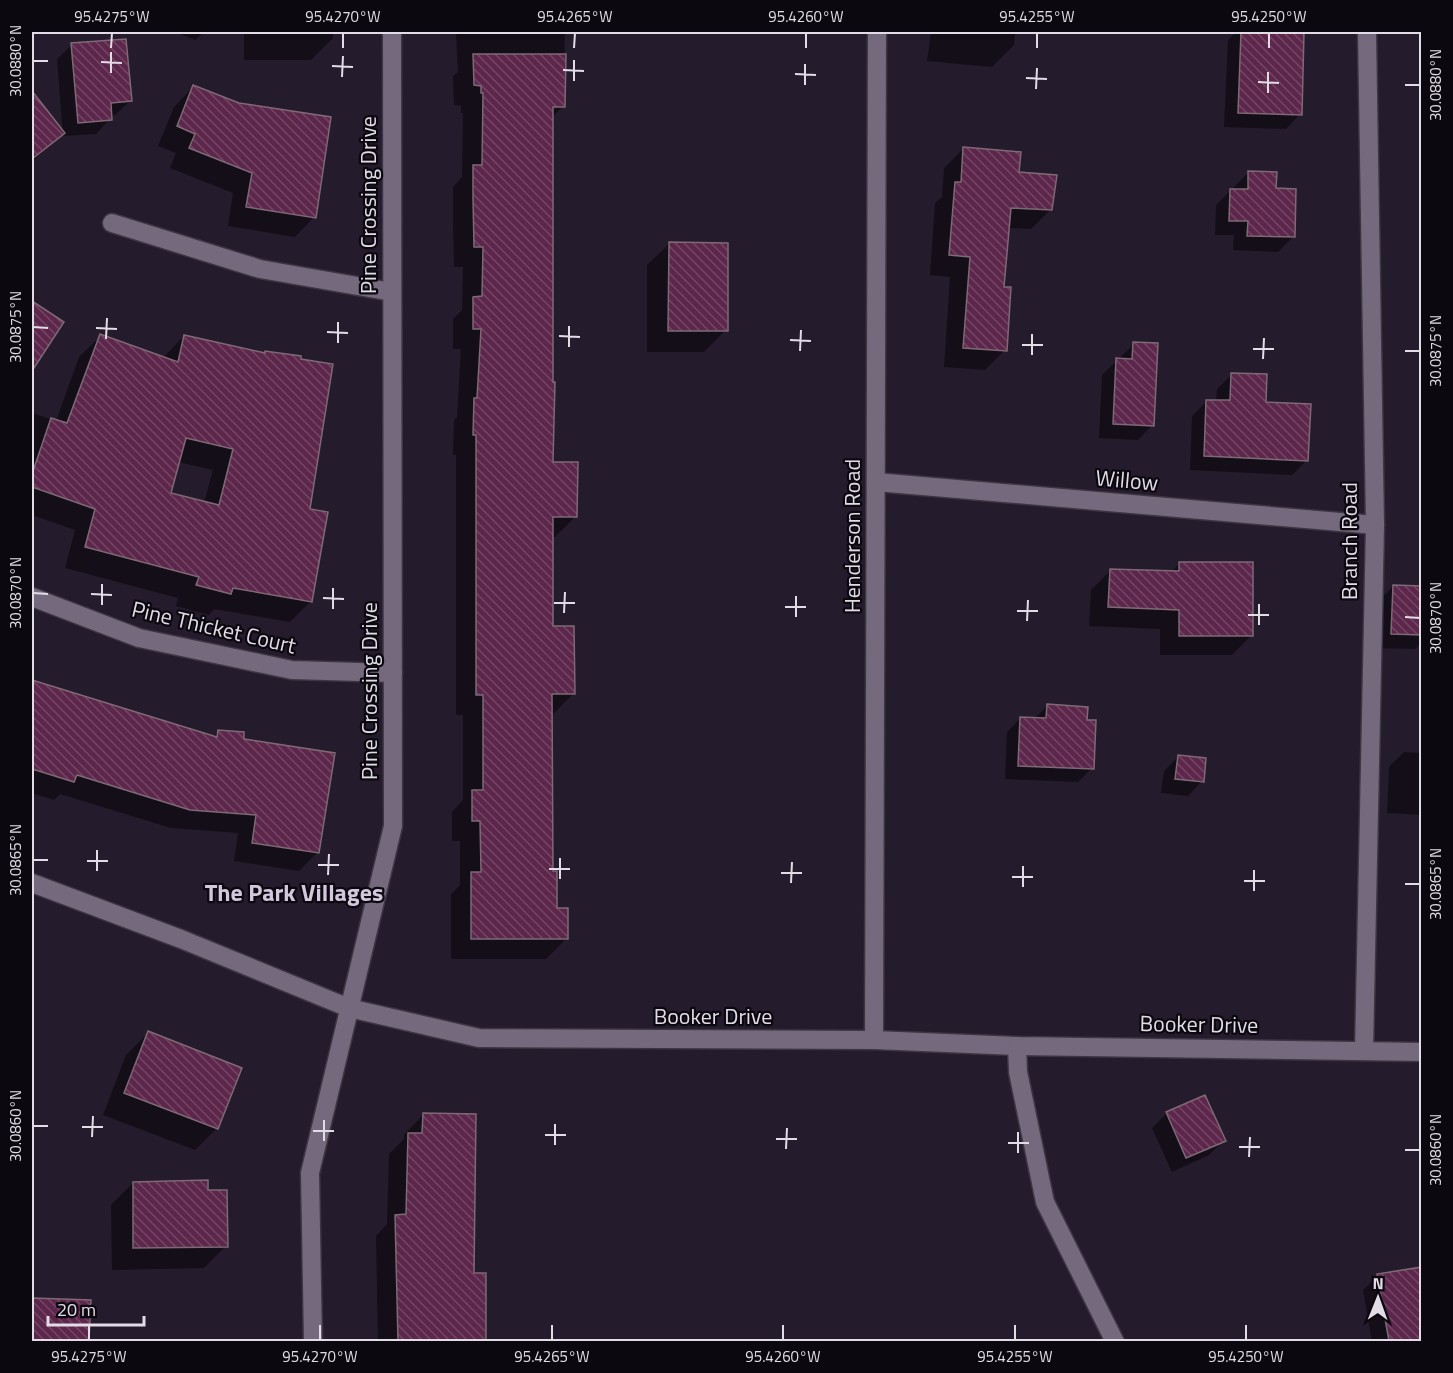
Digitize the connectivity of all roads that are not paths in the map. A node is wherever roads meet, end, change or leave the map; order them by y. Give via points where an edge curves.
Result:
1 (392, 32) edge
2 (877, 32) edge
3 (1367, 32) edge
4 (111, 223) dead end
5 (392, 292) junction
6 (876, 482) junction
7 (1375, 525) junction
8 (32, 597) edge
9 (393, 673) junction
10 (32, 883) edge
11 (349, 1008) junction
12 (874, 1040) junction
13 (1017, 1046) junction
14 (1364, 1050) junction
15 (1422, 1052) edge
16 (313, 1341) edge
17 (1115, 1341) edge

1 - 5 street, Pine Crossing Drive
2 - 6 street, Henderson Road
3 - 7 street, Branch Road
4 - 5 street via 260,269
5 - 9 street, Pine Crossing Drive
6 - 7 street, Willow
6 - 12 street, Henderson Road
7 - 14 street, Branch Road
8 - 9 street, Pine Thicket Court via 139,638 281,668
9 - 11 street, Pine Crossing Drive via 393,826
10 - 11 street, Booker Drive
11 - 12 street, Booker Drive via 479,1038
11 - 16 street, Pine Crossing Drive via 310,1173
12 - 13 street, Booker Drive
13 - 14 street, Booker Drive
13 - 17 street via 1018,1072 1045,1202
14 - 15 street, Booker Drive

